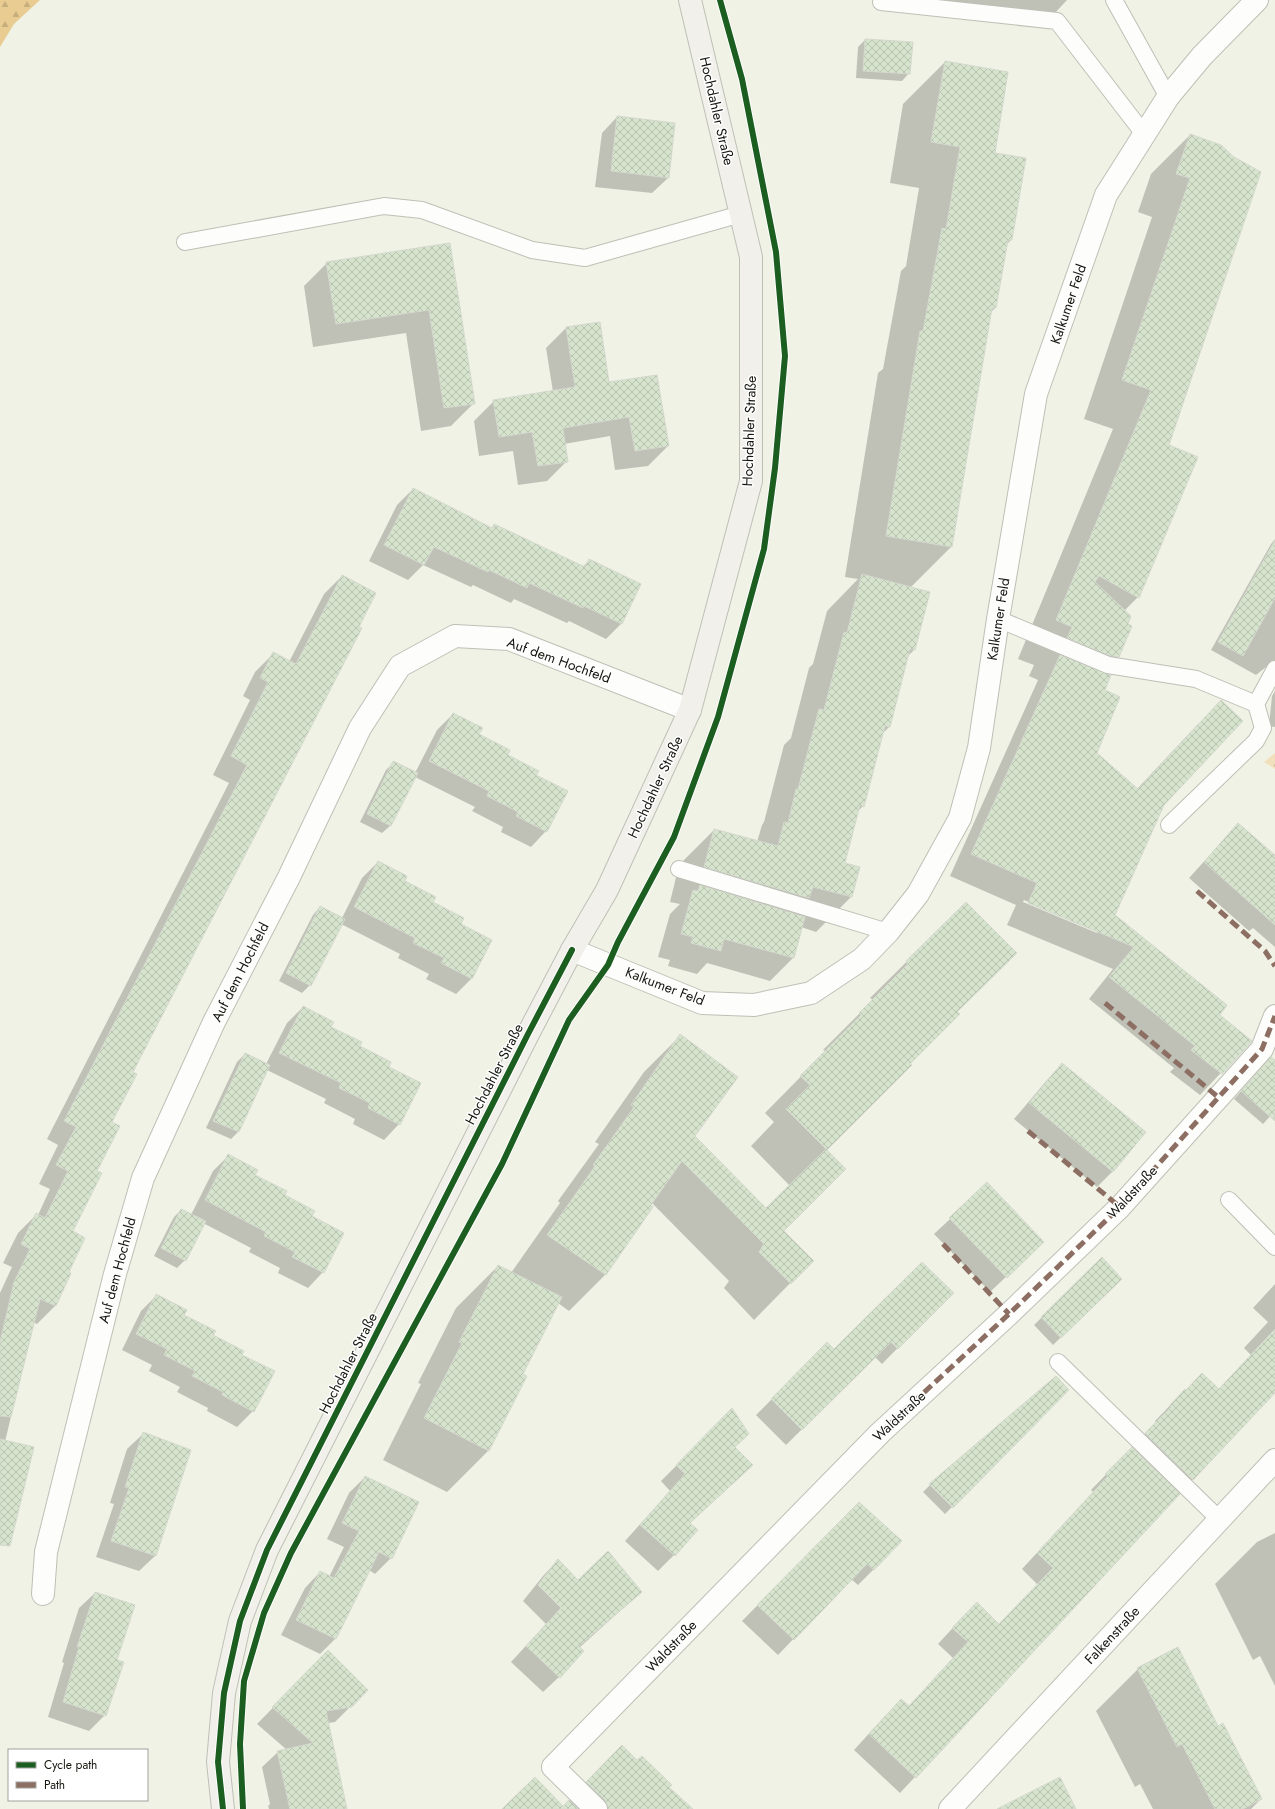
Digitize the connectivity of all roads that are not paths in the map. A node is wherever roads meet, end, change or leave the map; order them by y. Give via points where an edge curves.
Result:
1 (690, 0) edge
2 (1114, 0) edge
3 (1257, 0) edge
4 (881, 2) dead end
5 (1168, 97) junction
6 (1144, 134) junction
7 (741, 214) junction
8 (185, 242) dead end
9 (998, 619) junction
10 (1275, 669) edge
11 (1256, 704) junction
12 (690, 710) junction
13 (1169, 825) dead end
14 (679, 869) dead end
15 (888, 932) junction
16 (572, 950) junction
17 (1275, 1016) edge
18 (1229, 1200) dead end
19 (1275, 1247) edge
20 (1058, 1362) dead end
21 (1275, 1460) edge
22 (1220, 1520) junction
23 (43, 1594) dead end
24 (223, 1809) edge
25 (596, 1809) edge
26 (950, 1809) edge

1 - 7 main road, Hochdahler Straße
2 - 5 lane
3 - 5 street, Kalkumer Feld via 1202,56
4 - 6 lane via 1057,21
5 - 6 street, Kalkumer Feld
6 - 9 street, Kalkumer Feld via 1106,195 1036,394
7 - 8 lane via 585,258 532,250 422,210 384,206
7 - 12 main road, Hochdahler Straße via 751,258 751,482
9 - 11 lane via 1108,665 1196,679
9 - 15 street, Kalkumer Feld via 979,748 960,818 918,894
10 - 11 lane
11 - 13 lane via 1263,728 1256,741
12 - 16 main road, Hochdahler Straße via 607,890
12 - 23 street, Auf dem Hochfeld via 508,639 455,636 400,666 360,728 289,877 214,1022 143,1178 115,1274 46,1552
14 - 15 lane
15 - 16 street, Kalkumer Feld via 862,959 811,993 754,1005 702,1003
16 - 24 main road, Hochdahler Straße via 267,1550 240,1621 224,1693 218,1762
17 - 25 street, Waldstraße via 1262,1049 1120,1207 1009,1314 880,1432 553,1767
18 - 19 lane
20 - 22 lane
21 - 22 street, Falkenstraße
22 - 26 street, Falkenstraße

